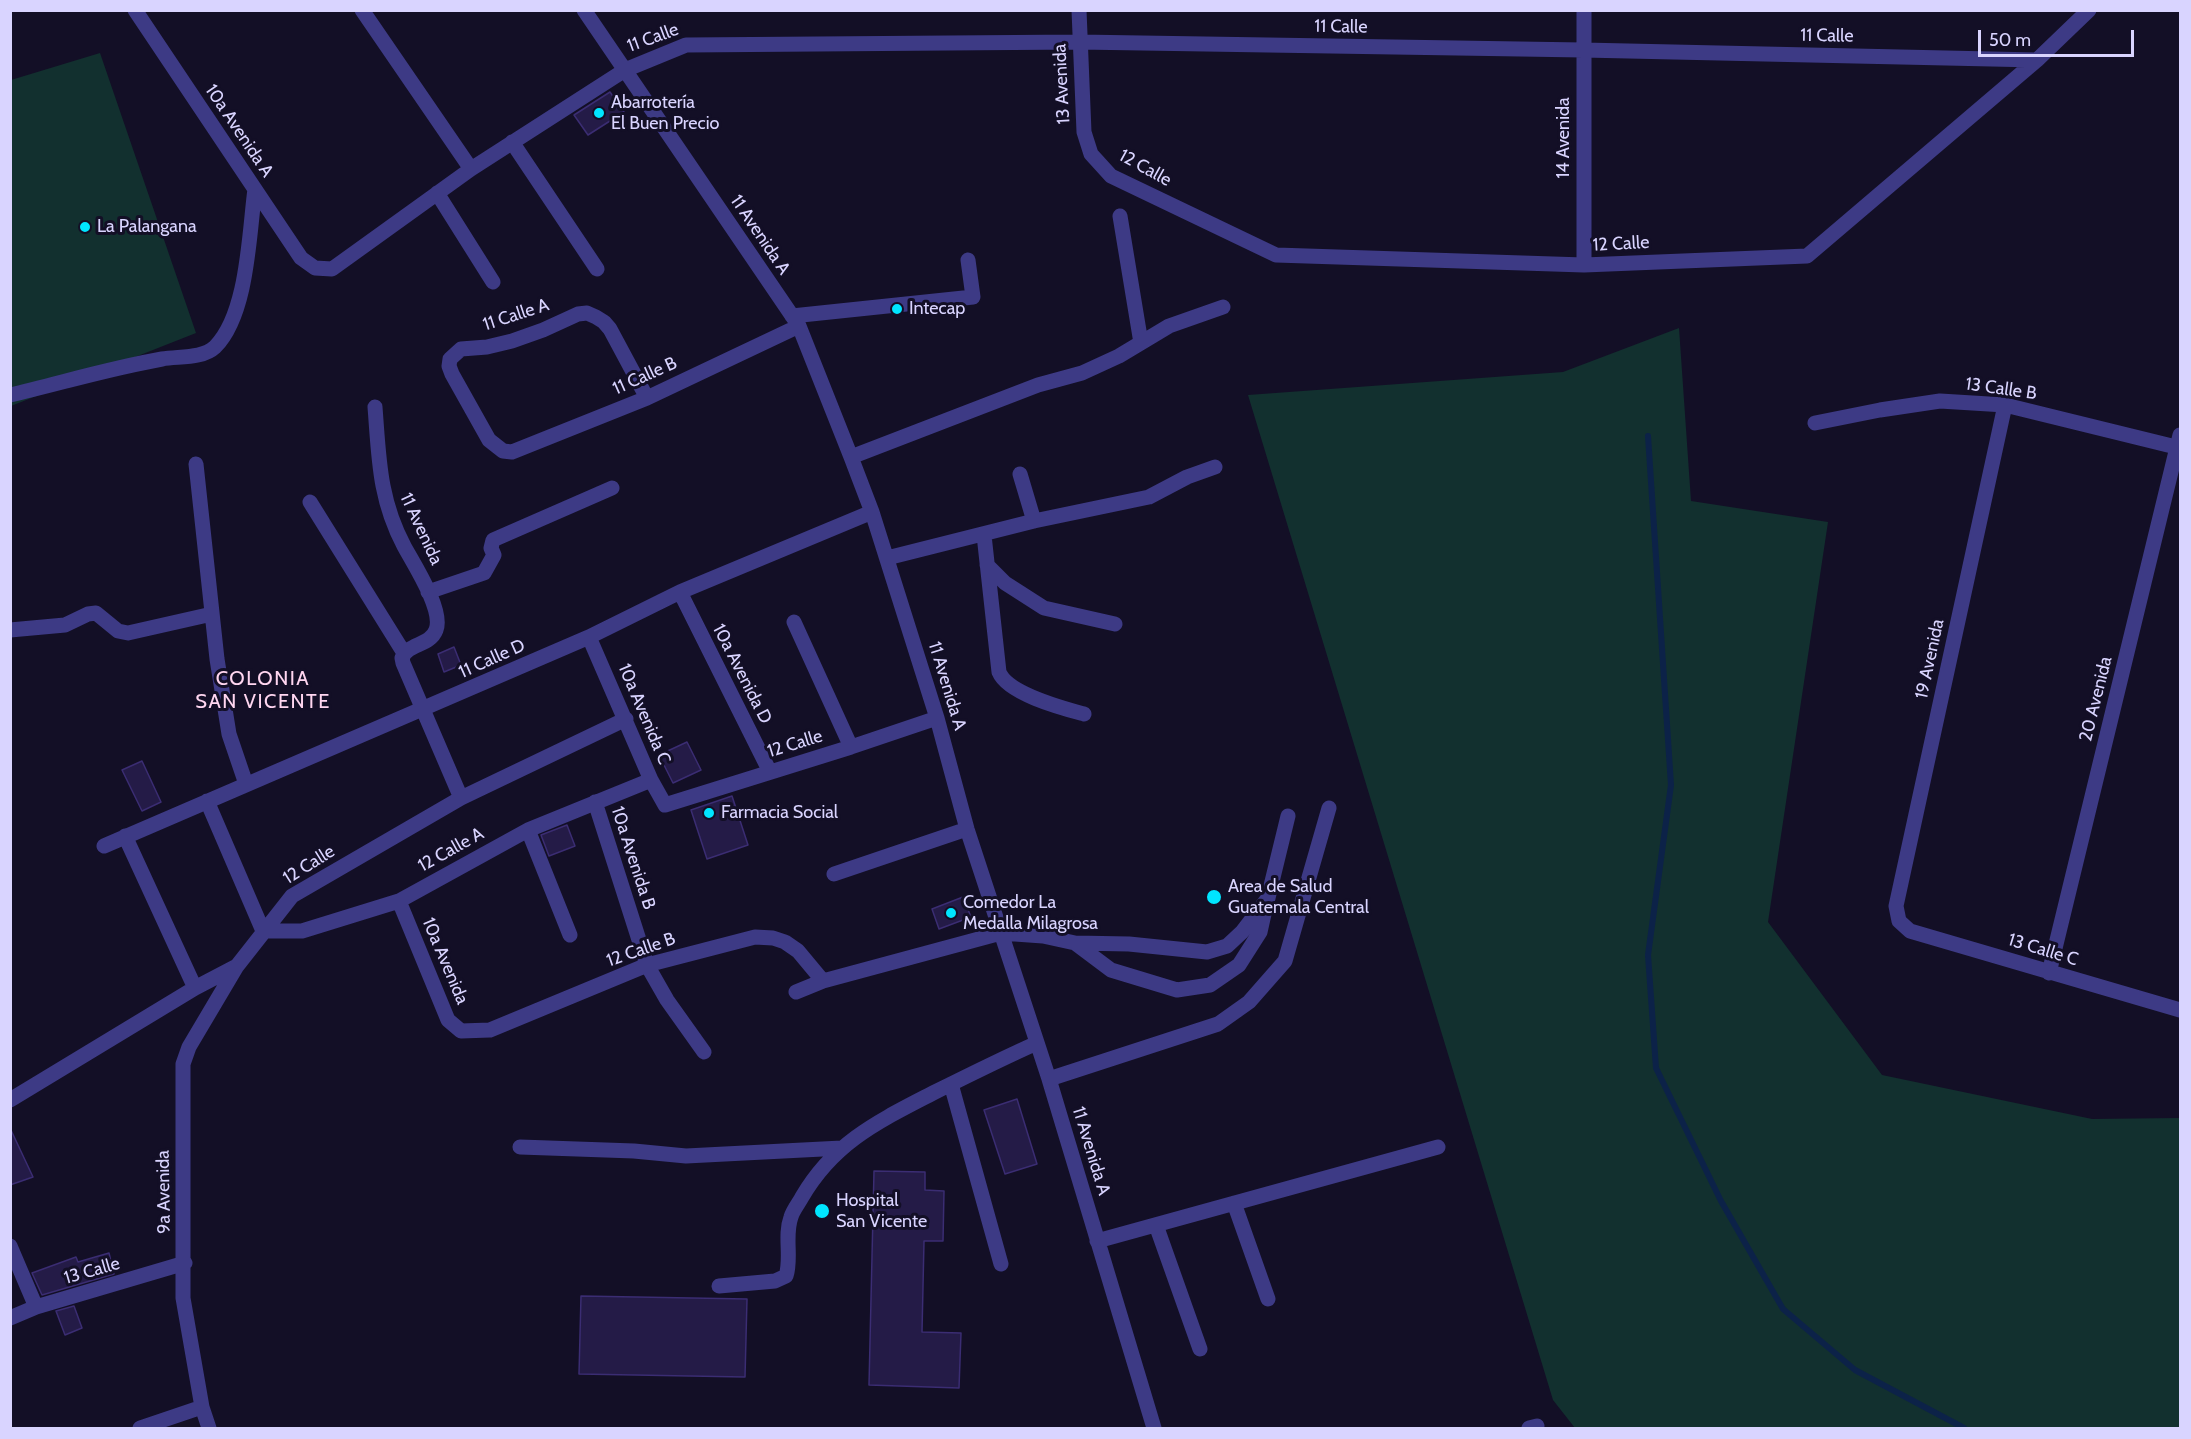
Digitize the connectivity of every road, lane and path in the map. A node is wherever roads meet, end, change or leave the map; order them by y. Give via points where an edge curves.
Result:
1 (135, 10) edge
2 (362, 10) edge
3 (584, 10) edge
4 (1079, 10) edge
5 (1584, 10) edge
6 (2089, 10) edge
7 (1079, 42) junction
8 (1583, 50) junction
9 (2037, 60) junction
10 (625, 69) junction
11 (512, 142) junction
12 (1091, 154) joint
13 (471, 169) junction
14 (255, 189) junction
15 (437, 193) junction
16 (1120, 216) dead end
17 (968, 260) dead end
18 (1584, 266) junction
19 (315, 268) joint
20 (597, 269) dead end
21 (493, 282) dead end
22 (1223, 307) dead end
23 (795, 321) junction
24 (1141, 343) junction
25 (10, 395) edge
26 (647, 398) junction
27 (2005, 405) junction
28 (375, 407) dead end
29 (1815, 423) dead end
30 (2180, 443) edge
31 (503, 451) joint
32 (851, 457) junction
33 (196, 464) dead end
34 (1215, 467) dead end
35 (1020, 474) dead end
36 (612, 488) dead end
37 (310, 502) dead end
38 (872, 512) junction
39 (1034, 521) junction
40 (984, 535) junction
41 (886, 558) junction
42 (987, 565) junction
43 (428, 592) junction
44 (680, 592) junction
45 (212, 615) junction
46 (794, 622) dead end
47 (1115, 624) dead end
48 (10, 630) edge
49 (589, 637) junction
50 (404, 653) junction
51 (423, 710) junction
52 (1084, 714) dead end
53 (937, 718) junction
54 (626, 719) junction
55 (851, 747) junction
56 (770, 772) junction
57 (651, 780) junction
58 (246, 784) junction
59 (461, 798) junction
60 (207, 801) junction
61 (595, 802) junction
62 (665, 806) joint
63 (1329, 808) dead end
64 (1288, 816) dead end
65 (967, 829) junction
66 (528, 830) junction
67 (125, 836) junction
68 (104, 846) dead end
69 (834, 874) dead end
70 (1268, 898) junction
71 (399, 901) junction
72 (1899, 921) joint
73 (263, 931) junction
74 (1001, 933) junction
75 (570, 935) dead end
76 (1076, 943) junction
77 (648, 965) junction
78 (237, 966) junction
79 (2049, 973) junction
80 (823, 981) junction
81 (195, 988) junction
82 (796, 992) dead end
83 (2181, 1010) edge
84 (461, 1031) joint
85 (1037, 1043) junction
86 (704, 1052) dead end
87 (1049, 1079) junction
88 (951, 1084) junction
89 (10, 1100) edge
90 (520, 1147) dead end
91 (1438, 1147) dead end
92 (842, 1148) junction
93 (1234, 1203) junction
94 (1156, 1225) junction
95 (1097, 1241) junction
96 (10, 1245) edge
97 (185, 1263) junction
98 (1001, 1264) dead end
99 (719, 1286) dead end
100 (1268, 1299) dead end
101 (36, 1307) junction
102 (10, 1318) edge
103 (1200, 1349) dead end
104 (202, 1407) junction
105 (140, 1428) edge
106 (209, 1428) edge
107 (1154, 1428) edge

1 - 14 street, 10a Avenida A
2 - 13 street
3 - 10 street, 11 Avenida A
4 - 7 street, 13 Avenida
5 - 8 street, 14 Avenida
6 - 9 street, 12 Calle
7 - 8 street, 11 Calle
7 - 10 street, 11 Calle via 686,45
7 - 12 street, 13 Avenida via 1084,132
8 - 9 street, 11 Calle
8 - 18 street, 14 Avenida
9 - 18 street, 12 Calle via 1807,255
10 - 11 street, 11 Calle
10 - 23 street, 11 Avenida A
11 - 13 street, 11 Calle
11 - 20 street
12 - 18 street, 12 Calle via 1111,176 1276,255
13 - 15 street, 11 Calle
14 - 19 street, 10a Avenida A via 301,258
14 - 25 street via 242,289 228,328 214,347 202,354 162,358
15 - 19 street, 11 Calle via 332,269
15 - 21 street
16 - 24 street
17 - 23 street, 11 Calle B via 973,297
22 - 24 street via 1169,326
23 - 26 street, 11 Calle B
23 - 32 street, 11 Avenida A
24 - 32 street via 1082,373 1038,385
26 - 31 street, 11 Calle B via 521,449
26 - 31 street, 11 Calle A via 610,329 587,313 512,341 461,349 450,359 452,374 489,440
27 - 29 street, 13 Calle B via 1940,401
27 - 30 street, 13 Calle B
27 - 72 street, 19 Avenida via 1896,906
28 - 43 street, 11 Avenida via 386,503
30 - 79 street, 20 Avenida
32 - 38 street, 11 Avenida A
33 - 45 street
34 - 39 street via 1149,497
35 - 39 street
36 - 43 street via 493,540 494,555 484,573
37 - 50 street
38 - 41 street, 11 Avenida A
38 - 44 street, 11 Calle D
39 - 40 street
40 - 41 street
40 - 42 street
41 - 53 street, 11 Avenida A
42 - 47 street via 1005,583 1044,608
42 - 52 street via 1001,678 1053,706
43 - 50 street, 11 Avenida via 437,614 436,630 427,642
44 - 49 street, 11 Calle D
44 - 56 street, 10a Avenida D
45 - 48 street via 128,633 117,631 96,613 65,625
45 - 58 street via 228,734
46 - 55 street
49 - 51 street, 11 Calle D
49 - 54 street, 10a Avenida C
50 - 51 street via 403,663
51 - 58 street, 11 Calle D
51 - 59 street
53 - 55 street, 12 Calle
53 - 65 street, 11 Avenida A
54 - 57 street, 10a Avenida C
54 - 59 street, 12 Calle
55 - 56 street, 12 Calle
56 - 62 street, 12 Calle
57 - 61 street, 12 Calle A
57 - 62 street, 10a Avenida C
58 - 60 street, 11 Calle D
59 - 73 street, 12 Calle via 292,896
60 - 67 street, 11 Calle D
60 - 73 street
61 - 66 street, 12 Calle A
61 - 77 street, 10a Avenida B
63 - 87 street via 1285,961 1249,1002 1218,1024
64 - 70 street
65 - 69 street
65 - 74 street, 11 Avenida A
66 - 71 street, 12 Calle A
66 - 75 street
67 - 68 street, 11 Calle D
67 - 81 street
70 - 76 street via 1227,946 1207,952
70 - 76 street via 1260,932 1239,965 1210,985 1177,990 1122,974
71 - 73 street, 12 Calle A via 302,932
71 - 84 street, 10a Avenida via 448,1020
72 - 79 street, 13 Calle C via 1910,931
73 - 78 street, 12 Calle
74 - 76 street
74 - 80 street
74 - 85 street, 11 Avenida A
77 - 80 street, 12 Calle B via 754,937 773,938 798,951
77 - 84 street, 12 Calle B via 490,1030
77 - 86 street, 10a Avenida B
78 - 81 street, 12 Calle
78 - 97 street, 9a Avenida via 183,1064
79 - 83 street, 13 Calle C
80 - 82 street
81 - 89 street, 12 Calle
85 - 87 street, 11 Avenida A
85 - 88 street
87 - 95 street, 11 Avenida A
88 - 92 street via 872,1125
88 - 98 street
90 - 92 street via 686,1156
91 - 93 street
92 - 99 street via 815,1174 790,1218 790,1266 786,1276 776,1281
93 - 94 street
93 - 100 street
94 - 95 street
94 - 103 street
95 - 107 street, 11 Avenida A
96 - 101 street
97 - 101 street, 13 Calle
97 - 104 street, 9a Avenida via 183,1298
101 - 102 street, 13 Calle
104 - 105 street
104 - 106 street, 9a Avenida

